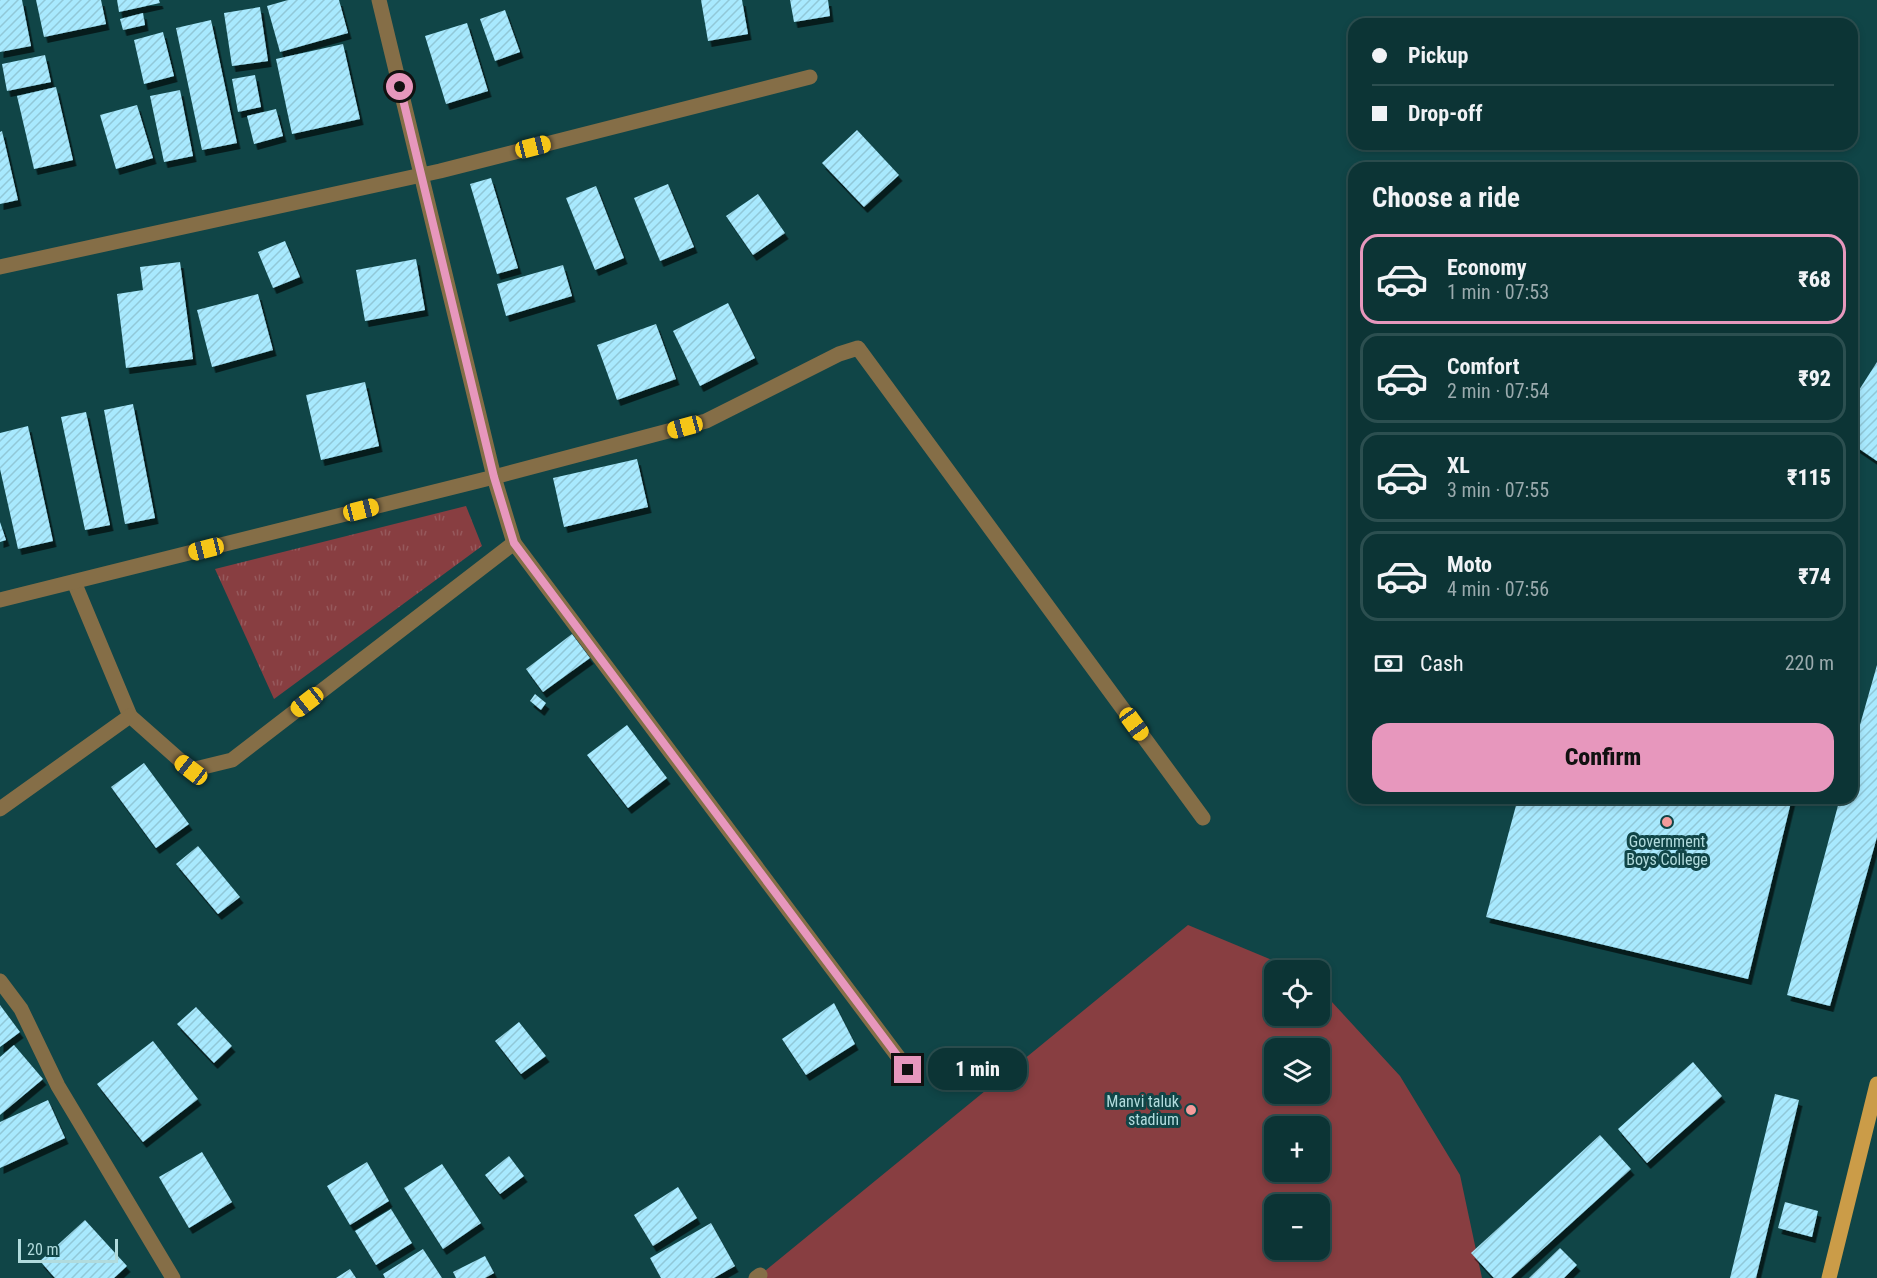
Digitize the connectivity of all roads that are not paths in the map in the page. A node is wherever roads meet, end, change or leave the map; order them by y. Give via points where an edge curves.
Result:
1 (379, 0) edge
2 (810, 77) dead end
3 (421, 175) junction
4 (0, 267) edge
5 (494, 477) junction
6 (514, 543) junction
7 (74, 582) junction
8 (0, 600) edge
9 (130, 716) junction
10 (0, 809) edge
11 (1203, 818) dead end
12 (0, 981) edge
13 (908, 1070) dead end
14 (1877, 1084) edge
15 (172, 1278) edge
16 (1828, 1278) edge

1 - 3 street
2 - 3 street
3 - 4 street
3 - 5 street
5 - 6 street
5 - 7 street
5 - 11 street via 706,421 858,348
6 - 9 street via 232,760 191,770
6 - 13 street
7 - 8 street
7 - 9 street
9 - 10 street
12 - 15 street via 21,1009 58,1086
14 - 16 main road

